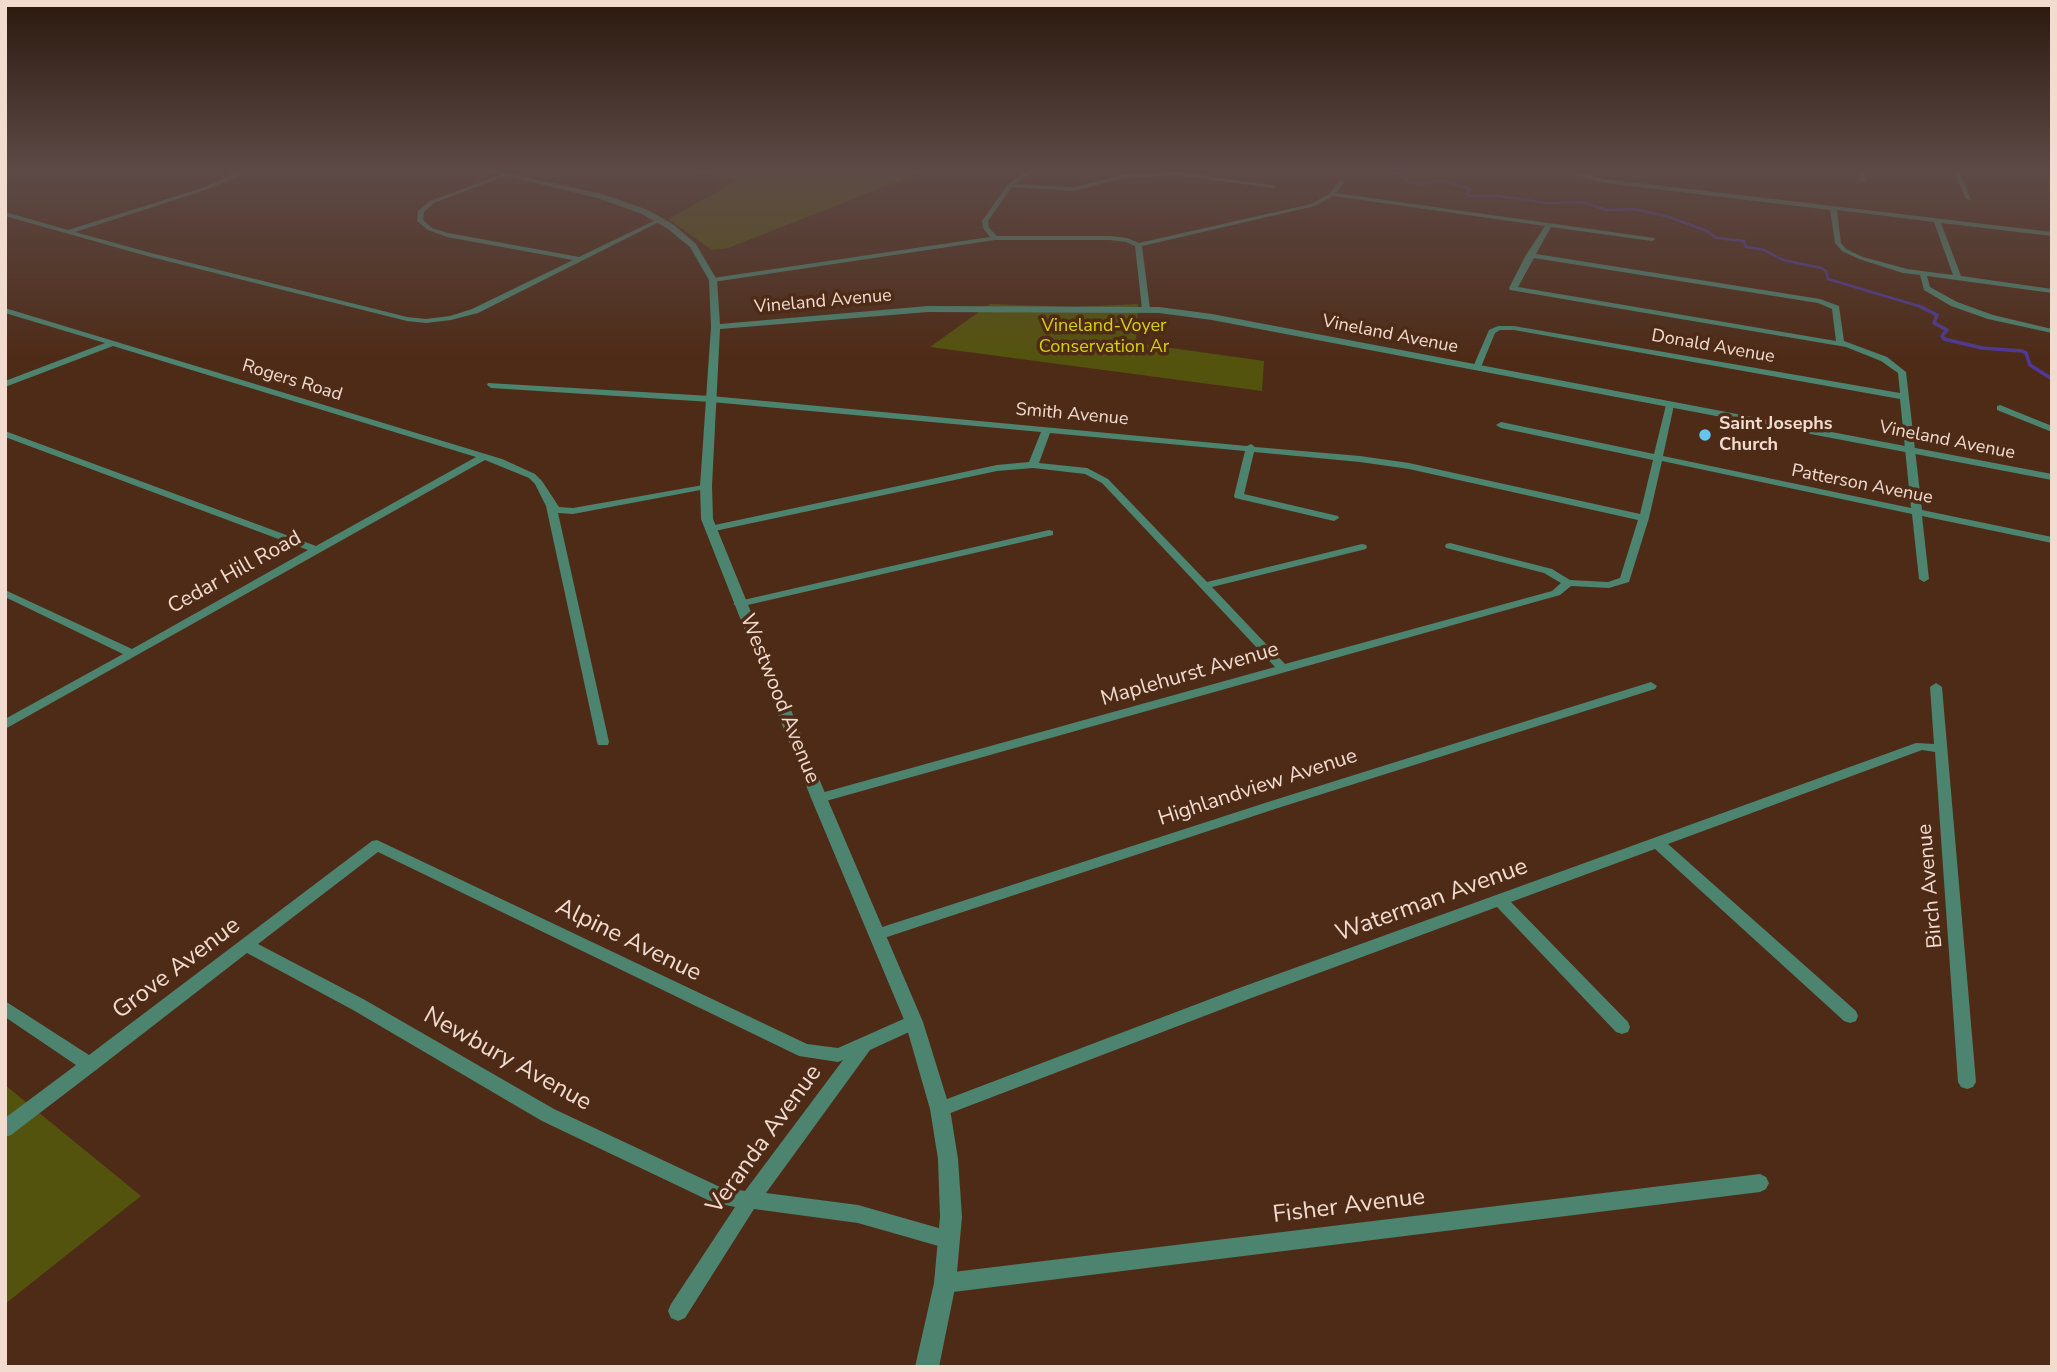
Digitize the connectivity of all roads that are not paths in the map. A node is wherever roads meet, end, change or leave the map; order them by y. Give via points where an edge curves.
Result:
1 (72, 233) edge
2 (441, 233) edge
3 (633, 233) edge
4 (676, 233) edge
5 (991, 233) edge
6 (1190, 233) edge
7 (1544, 233) edge
8 (1604, 233) edge
9 (1837, 233) edge
10 (1942, 233) edge
11 (2030, 233) edge
12 (2051, 236) edge
13 (995, 238) junction
14 (1652, 239) dead end
15 (1138, 245) junction
16 (1530, 255) junction
17 (578, 259) junction
18 (1923, 273) junction
19 (1958, 278) junction
20 (713, 280) junction
21 (2052, 291) edge
22 (1146, 309) junction
23 (5, 310) edge
24 (716, 327) junction
25 (2052, 331) edge
26 (112, 343) junction
27 (1849, 345) junction
28 (1477, 368) junction
29 (1901, 370) joint
30 (5, 384) edge
31 (491, 385) dead end
32 (1906, 397) junction
33 (711, 399) junction
34 (1670, 405) junction
35 (2000, 408) dead end
36 (1501, 425) dead end
37 (2052, 429) edge
38 (1047, 430) junction
39 (5, 434) edge
40 (1251, 447) junction
41 (1911, 451) junction
42 (484, 456) junction
43 (1657, 459) junction
44 (1033, 465) junction
45 (2052, 477) edge
46 (706, 486) junction
47 (551, 506) junction
48 (1917, 512) junction
49 (1334, 519) dead end
50 (1644, 519) junction
51 (710, 529) junction
52 (1049, 533) dead end
53 (2052, 540) edge
54 (1450, 546) dead end
55 (1362, 547) dead end
56 (317, 550) junction
57 (1924, 579) dead end
58 (1568, 583) junction
59 (1204, 586) junction
60 (5, 593) edge
61 (740, 604) junction
62 (131, 653) junction
63 (1283, 669) junction
64 (1651, 686) dead end
65 (1936, 687) dead end
66 (5, 724) edge
67 (603, 742) dead end
68 (1941, 749) junction
69 (819, 798) junction
70 (1658, 843) junction
71 (377, 845) joint
72 (1500, 900) junction
73 (877, 934) junction
74 (246, 945) junction
75 (5, 1008) edge
76 (1850, 1016) dead end
77 (914, 1023) junction
78 (1622, 1027) dead end
79 (864, 1045) junction
80 (90, 1065) junction
81 (1967, 1082) dead end
82 (940, 1109) junction
83 (5, 1129) edge
84 (1760, 1184) dead end
85 (751, 1198) junction
86 (949, 1240) junction
87 (945, 1283) junction
88 (678, 1311) dead end
89 (927, 1367) edge

1 - 17 street via 426,321 475,311
2 - 17 street
3 - 17 street
4 - 20 street, Westwood Avenue via 695,248
5 - 13 street
6 - 15 street
7 - 16 street
8 - 14 street
9 - 18 street via 1844,250 1882,265
10 - 19 street
11 - 12 street
13 - 15 street via 1110,239
13 - 20 street
15 - 22 street
16 - 27 street via 1819,301 1839,312 1838,340
16 - 27 street via 1513,288
18 - 19 street
18 - 25 street via 1927,288 1942,298 1990,317
19 - 21 street
20 - 24 street, Westwood Avenue
22 - 24 street, Vineland Avenue via 928,309
22 - 28 street, Vineland Avenue via 1212,317
23 - 26 street, Rogers Road
24 - 33 street, Westwood Avenue
26 - 30 street
26 - 42 street, Rogers Road
27 - 29 street
28 - 32 street, Donald Avenue via 1494,330 1514,328
28 - 34 street, Vineland Avenue
29 - 32 street
31 - 33 street, Smith Avenue
32 - 41 street
33 - 38 street, Smith Avenue
33 - 46 street, Westwood Avenue
34 - 41 street, Vineland Avenue
34 - 43 street
35 - 37 street
36 - 43 street, Patterson Avenue
38 - 40 street, Smith Avenue
38 - 44 street
39 - 56 street
40 - 49 street via 1239,496
40 - 50 street, Smith Avenue via 1409,466
41 - 45 street, Vineland Avenue
41 - 48 street
42 - 47 street, Rogers Road via 535,478
42 - 56 street, Cedar Hill Road
43 - 48 street, Patterson Avenue
43 - 50 street
44 - 51 street via 976,471
44 - 59 street via 1082,470 1101,477
46 - 47 street via 573,511
46 - 51 street, Westwood Avenue
47 - 67 street, Rogers Road
48 - 53 street, Patterson Avenue
48 - 57 street
50 - 58 street via 1625,580 1609,585
51 - 61 street, Westwood Avenue
52 - 61 street
54 - 58 street via 1548,571
55 - 59 street
56 - 62 street, Cedar Hill Road
58 - 63 street, Maplehurst Avenue via 1556,593
59 - 63 street
60 - 62 street
61 - 69 street, Westwood Avenue
62 - 66 street, Cedar Hill Road
63 - 69 street, Maplehurst Avenue
64 - 73 street, Highlandview Avenue
65 - 68 street, Birch Avenue
68 - 70 street, Waterman Avenue via 1922,746
68 - 81 street, Birch Avenue
69 - 73 street, Westwood Avenue
70 - 72 street, Waterman Avenue
70 - 76 street
71 - 74 street, Grove Avenue
71 - 79 street, Alpine Avenue via 805,1051 838,1055
72 - 78 street
72 - 82 street, Waterman Avenue
73 - 77 street, Westwood Avenue
74 - 80 street, Grove Avenue
74 - 85 street, Newbury Avenue via 548,1115 719,1196
75 - 80 street
77 - 79 street, Veranda Avenue
77 - 82 street, Westwood Avenue
79 - 85 street, Veranda Avenue
80 - 83 street, Grove Avenue
82 - 86 street, Westwood Avenue via 949,1173
84 - 87 street, Fisher Avenue
85 - 86 street via 858,1214
85 - 88 street, Veranda Avenue
86 - 87 street, Westwood Avenue
87 - 89 street, Westwood Avenue

